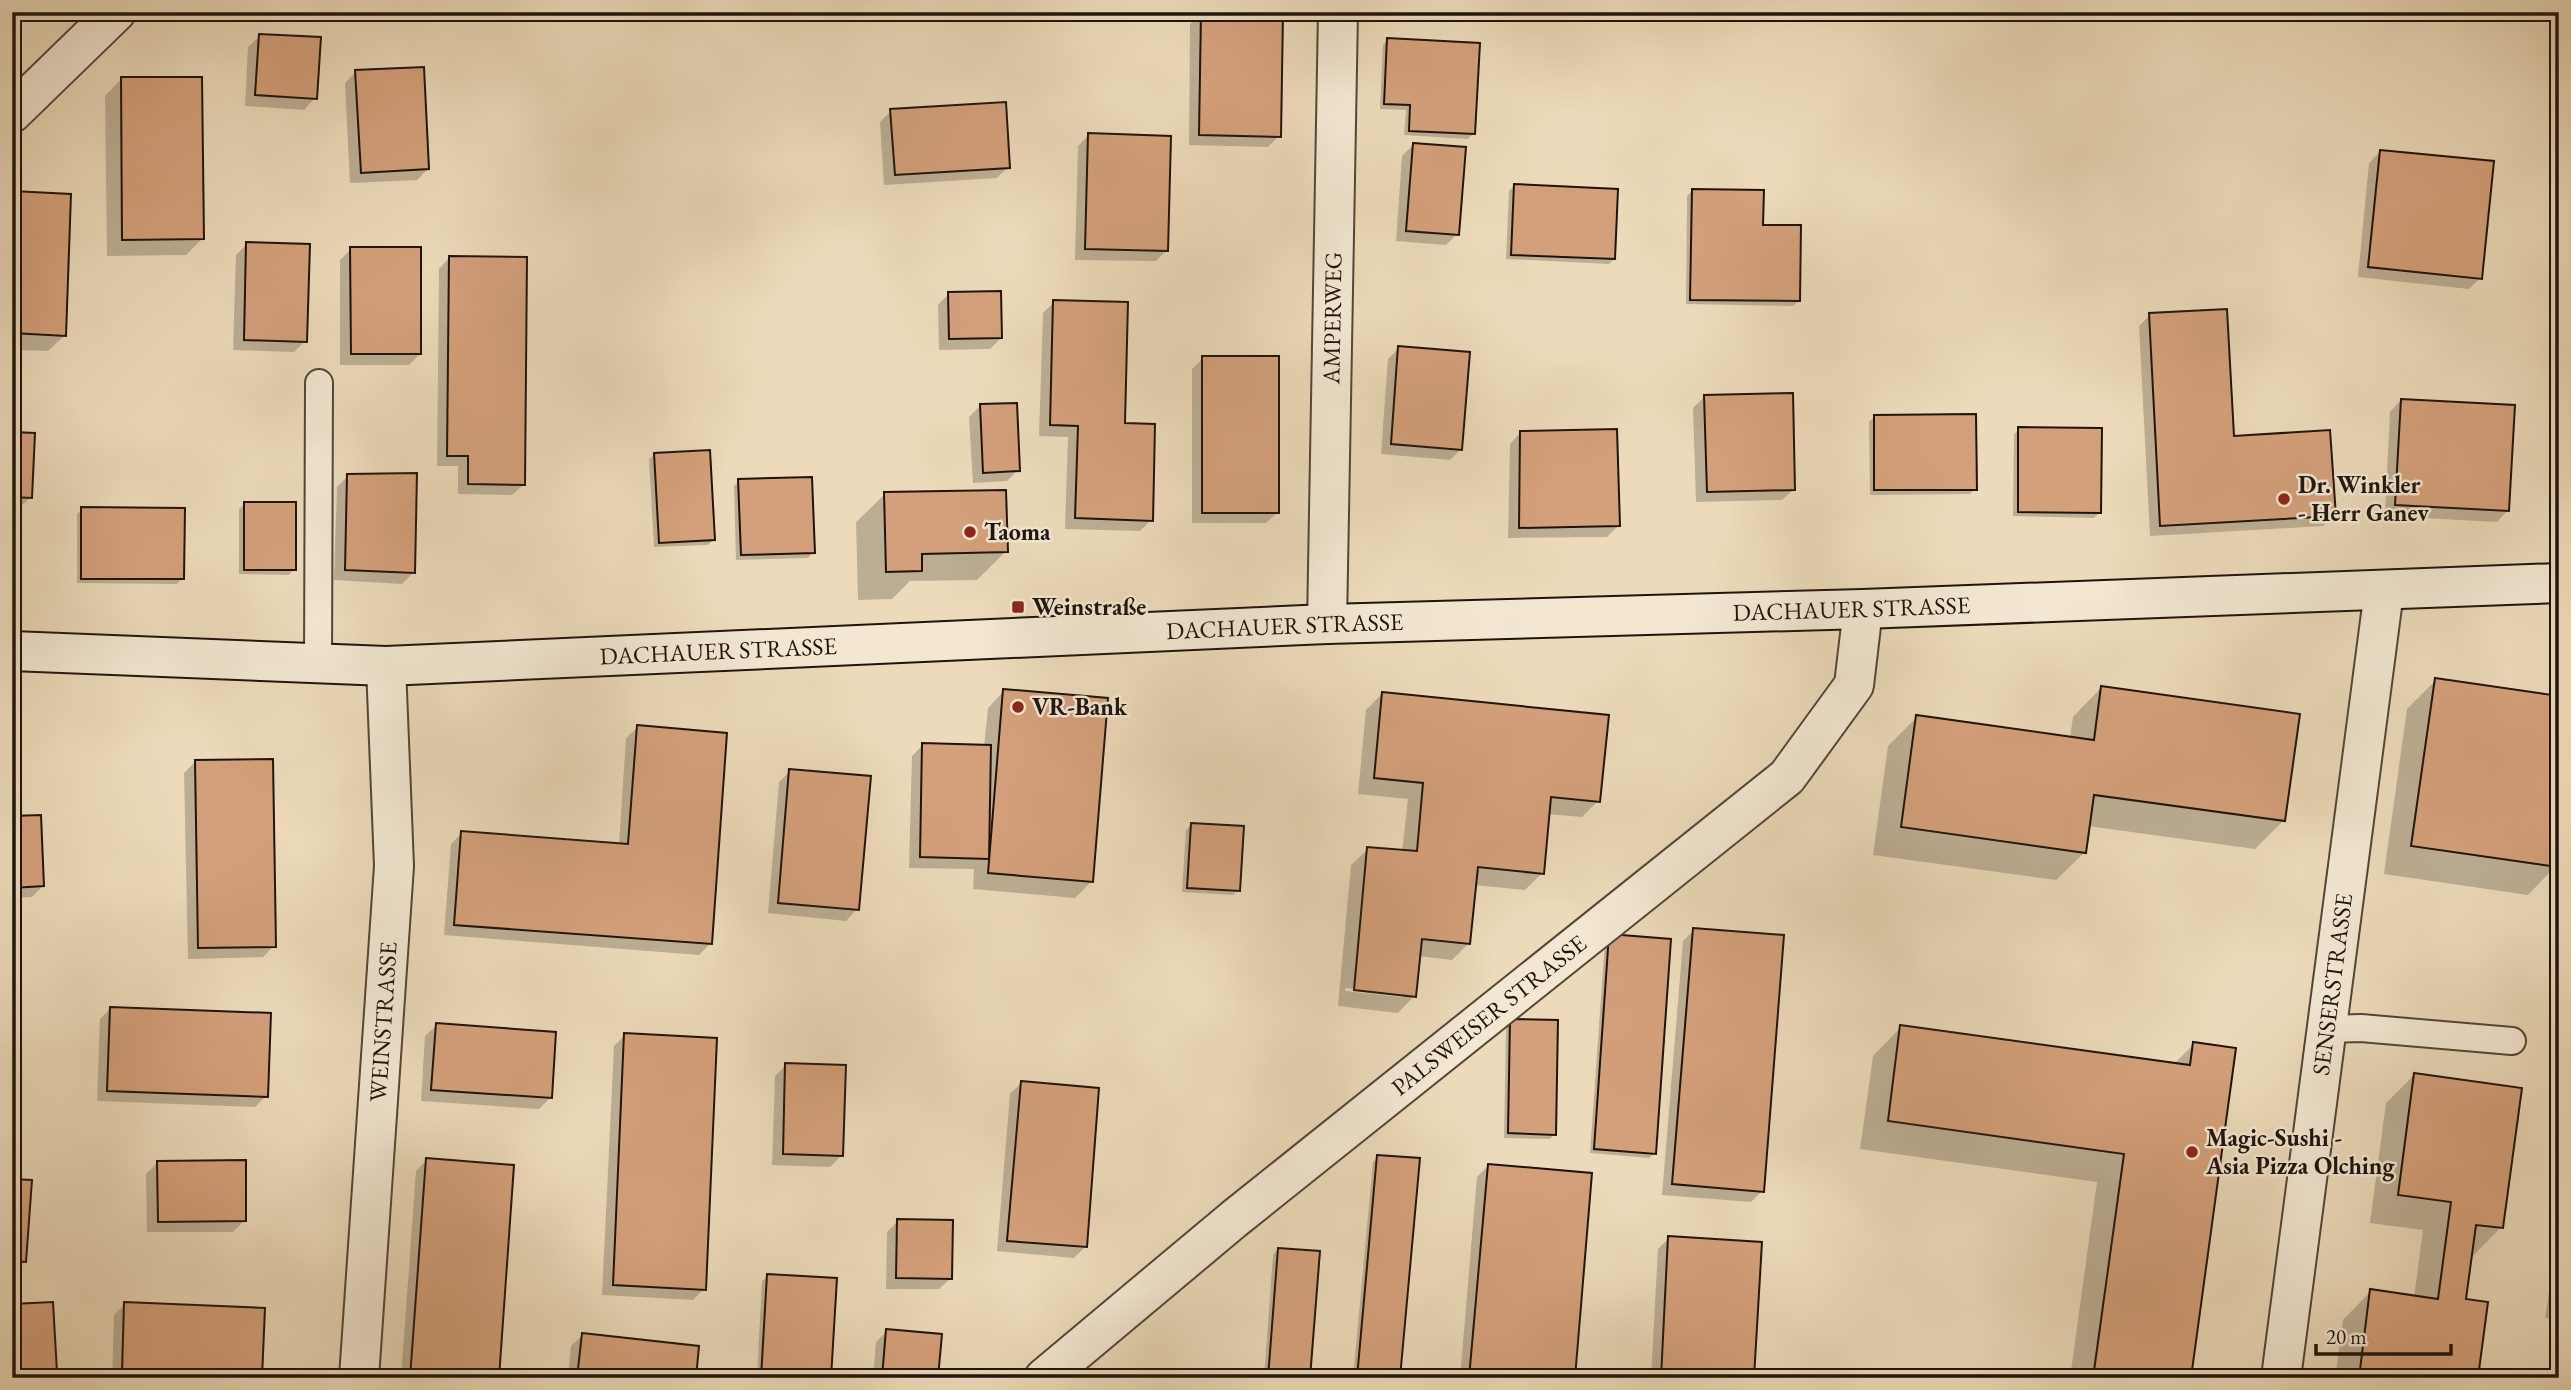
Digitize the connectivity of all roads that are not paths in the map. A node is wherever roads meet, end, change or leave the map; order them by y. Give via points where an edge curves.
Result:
1 (116, 12) edge
2 (1338, 12) edge
3 (12, 113) edge
4 (319, 383) dead end
5 (2559, 583) edge
6 (2384, 591) junction
7 (1863, 608) junction
8 (1327, 624) junction
9 (12, 651) edge
10 (318, 664) junction
11 (386, 666) junction
12 (2326, 1029) junction
13 (2512, 1041) dead end
14 (359, 1378) edge
15 (1044, 1378) edge
16 (2281, 1378) edge

1 - 3 street
2 - 8 street, AMPERWEG
4 - 10 lane
5 - 6 street, DACHAUER STRASSE
6 - 7 street, DACHAUER STRASSE
6 - 12 street, SENSERSTRASSE
7 - 8 street, DACHAUER STRASSE
7 - 15 street, PALSWEISER STRASSE via 1854,685 1787,777 1234,1219
8 - 11 street, DACHAUER STRASSE
9 - 10 street, DACHAUER STRASSE
10 - 11 street, DACHAUER STRASSE
11 - 14 street, WEINSTRASSE via 394,866
12 - 13 lane
12 - 16 street, SENSERSTRASSE

